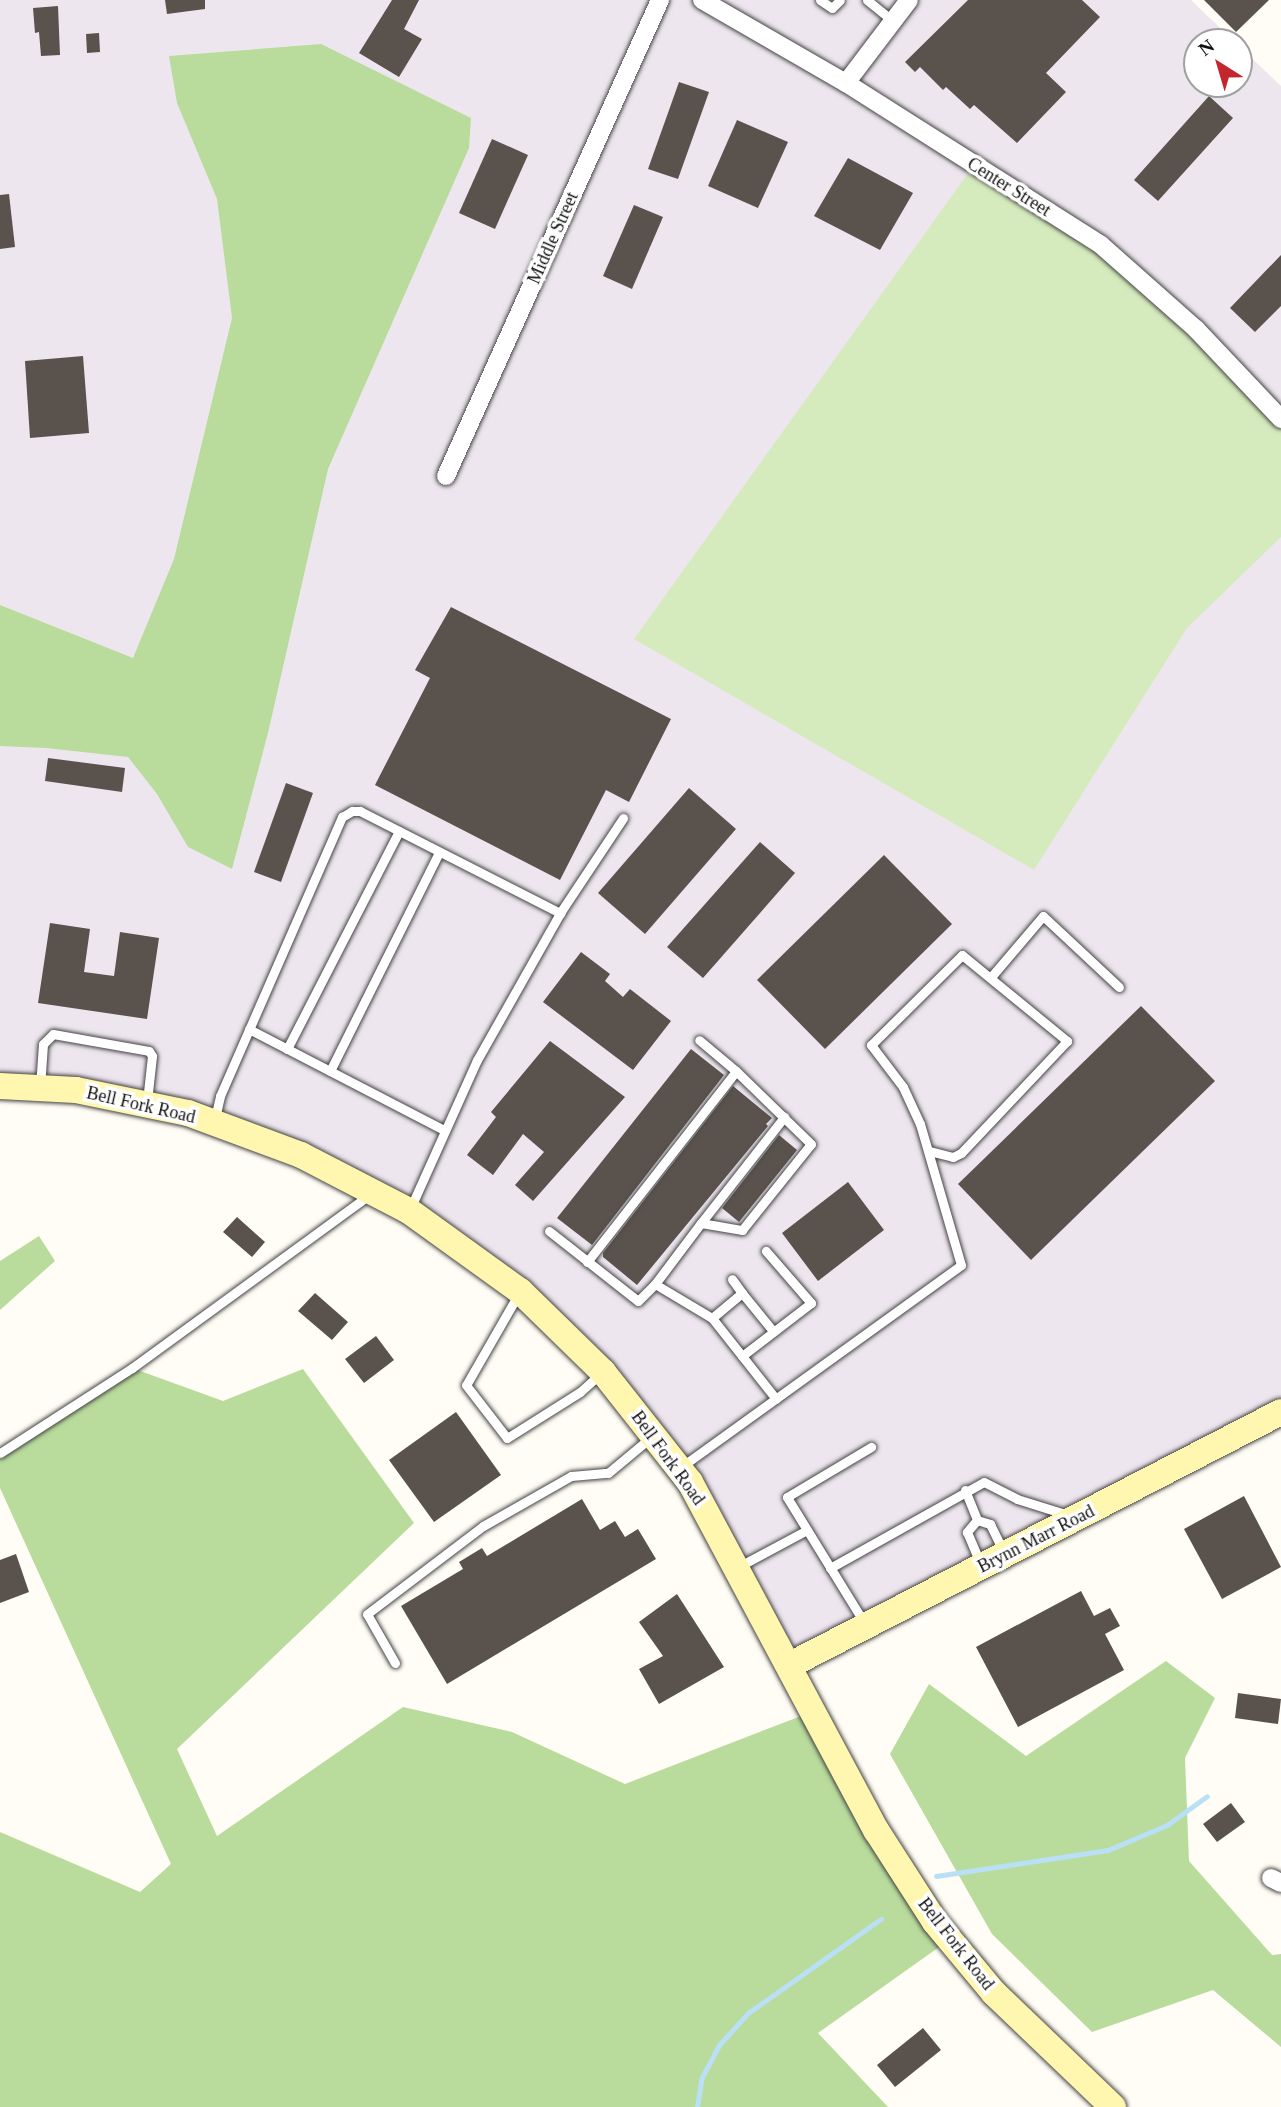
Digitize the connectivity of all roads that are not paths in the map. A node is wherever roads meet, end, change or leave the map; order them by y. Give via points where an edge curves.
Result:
1 (660, 0) edge
2 (702, 0) edge
3 (820, 0) edge
4 (840, 0) edge
5 (867, 0) edge
6 (909, 0) edge
7 (893, 21) junction
8 (846, 83) junction
9 (1281, 419) edge
10 (446, 477) dead end
11 (623, 818) dead end
12 (399, 831) junction
13 (439, 852) junction
14 (560, 913) junction
15 (991, 977) junction
16 (1119, 987) dead end
17 (249, 1029) junction
18 (699, 1040) dead end
19 (287, 1049) junction
20 (330, 1071) junction
21 (736, 1071) junction
22 (0, 1086) edge
23 (40, 1088) junction
24 (146, 1105) junction
25 (784, 1117) junction
26 (214, 1123) junction
27 (444, 1130) junction
28 (929, 1151) junction
29 (374, 1192) junction
30 (409, 1211) junction
31 (701, 1223) junction
32 (549, 1231) dead end
33 (766, 1251) dead end
34 (587, 1262) junction
35 (732, 1279) dead end
36 (655, 1284) junction
37 (520, 1291) junction
38 (742, 1293) junction
39 (712, 1318) junction
40 (773, 1331) junction
41 (742, 1356) junction
42 (603, 1371) junction
43 (776, 1399) junction
44 (1281, 1412) edge
45 (654, 1434) junction
46 (871, 1447) dead end
47 (0, 1453) edge
48 (680, 1468) junction
49 (965, 1490) junction
50 (1077, 1517) junction
51 (977, 1520) junction
52 (807, 1530) junction
53 (993, 1560) junction
54 (737, 1568) junction
55 (830, 1568) junction
56 (866, 1627) junction
57 (395, 1663) dead end
58 (790, 1665) junction
59 (1113, 2107) edge

1 - 10 street, Middle Street
2 - 8 street, Center Street
3 - 4 lane via 832,8
5 - 7 lane
6 - 7 street
7 - 8 street
8 - 9 street, Center Street via 1101,245 1196,329
11 - 14 lane
12 - 13 lane
12 - 17 lane via 360,811 342,817
12 - 19 lane
13 - 14 lane
13 - 20 lane
14 - 27 lane via 477,1060
15 - 16 lane via 1043,916
15 - 28 lane via 962,955 871,1045 903,1087
15 - 28 lane via 1067,1041 961,1153 953,1157
17 - 19 lane
17 - 26 lane via 220,1096
18 - 21 lane
19 - 20 lane
20 - 27 lane
21 - 25 lane
21 - 34 lane
22 - 23 main road, Bell Fork Road
23 - 24 main road, Bell Fork Road via 76,1090
23 - 24 lane via 43,1044 53,1034 149,1051
24 - 26 main road, Bell Fork Road
25 - 31 lane
25 - 31 lane via 810,1144 742,1230
26 - 29 main road, Bell Fork Road via 301,1155
27 - 30 lane
28 - 43 lane via 961,1265
29 - 30 main road, Bell Fork Road
29 - 47 lane via 132,1368
30 - 37 main road, Bell Fork Road
31 - 36 lane
32 - 34 lane
33 - 40 lane via 811,1303
34 - 36 lane via 638,1301
35 - 38 lane
36 - 39 lane
37 - 42 main road, Bell Fork Road
37 - 42 lane via 466,1385 507,1438 580,1392
38 - 39 lane
38 - 40 lane
39 - 41 lane
40 - 41 lane
41 - 43 lane
42 - 45 main road, Bell Fork Road
43 - 48 lane
44 - 50 main road, Brynn Marr Road
45 - 48 main road, Bell Fork Road
45 - 57 lane via 608,1473 571,1476 483,1527 367,1614
46 - 52 lane via 787,1497
48 - 54 main road, Bell Fork Road
49 - 50 lane via 984,1482 1017,1499
49 - 51 lane
49 - 55 lane
50 - 53 main road, Brynn Marr Road
51 - 53 lane via 990,1524
51 - 53 lane via 967,1532
52 - 54 lane
52 - 55 lane
53 - 56 main road, Brynn Marr Road
54 - 58 main road, Bell Fork Road
55 - 56 lane
56 - 58 main road, Brynn Marr Road
58 - 59 main road, Bell Fork Road via 876,1830 935,1922 994,1993

